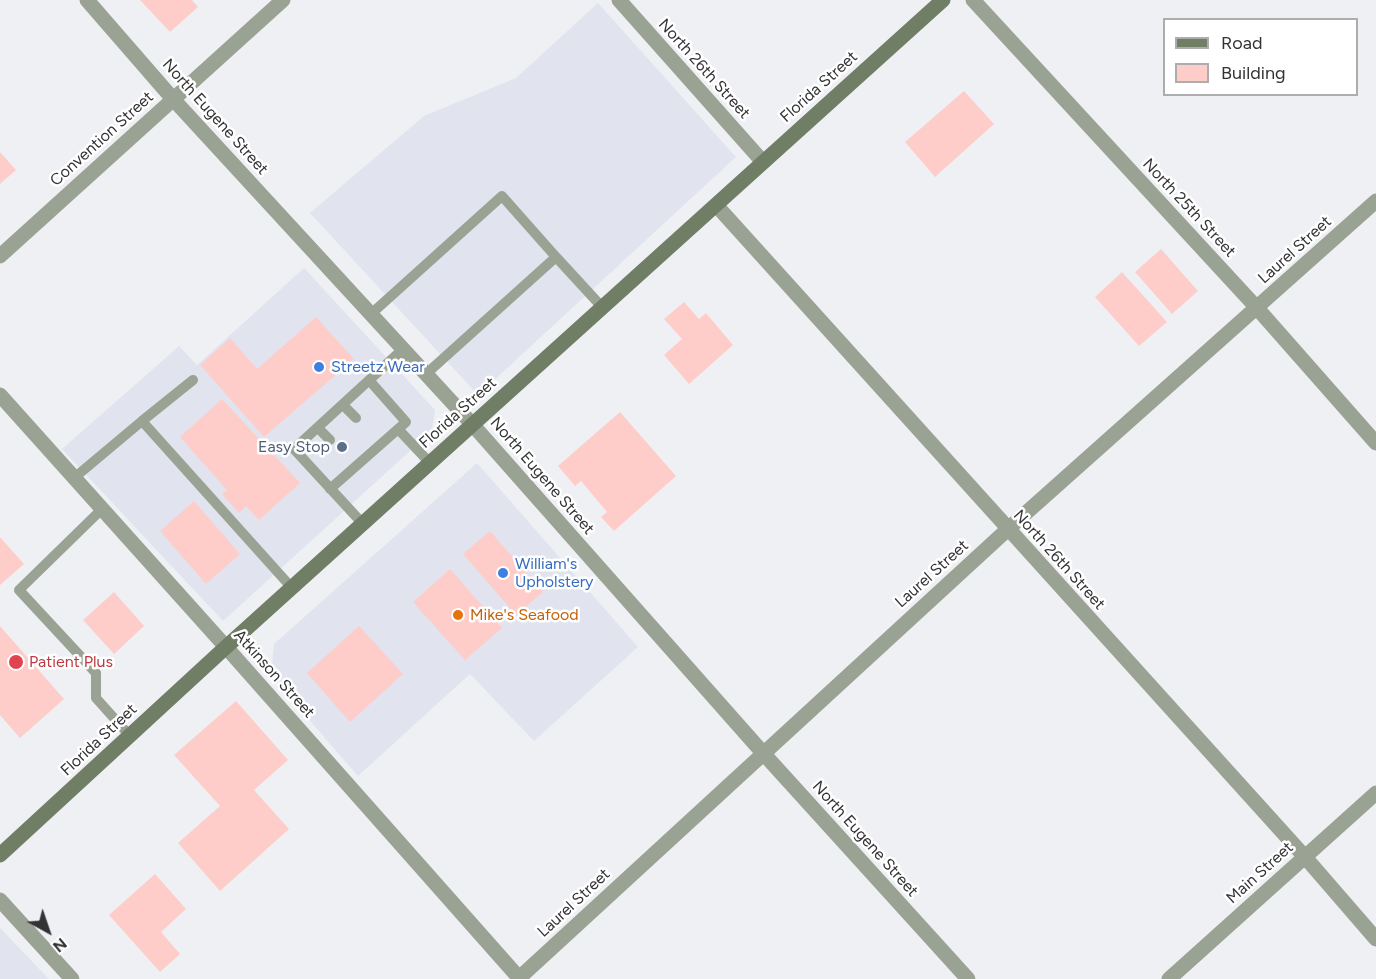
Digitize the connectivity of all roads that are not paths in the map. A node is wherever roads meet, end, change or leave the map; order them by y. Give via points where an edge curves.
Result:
1 (87, 0) edge
2 (282, 0) edge
3 (619, 0) edge
4 (942, 0) edge
5 (973, 0) edge
6 (173, 99) junction
7 (763, 162) junction
8 (1376, 201) edge
9 (716, 205) junction
10 (0, 256) edge
11 (556, 257) junction
12 (602, 307) junction
13 (1257, 309) junction
14 (371, 314) junction
15 (403, 349) junction
16 (426, 374) junction
17 (193, 380) dead end
18 (369, 380) junction
19 (0, 395) edge
20 (343, 405) junction
21 (356, 418) dead end
22 (142, 421) junction
23 (472, 424) junction
24 (318, 428) junction
25 (398, 429) junction
26 (330, 440) dead end
27 (1376, 443) edge
28 (430, 463) junction
29 (74, 478) junction
30 (330, 489) junction
31 (102, 509) junction
32 (363, 524) junction
33 (1008, 529) junction
34 (292, 588) junction
35 (226, 647) junction
36 (130, 735) junction
37 (763, 753) junction
38 (1376, 793) edge
39 (0, 855) edge
40 (1305, 857) junction
41 (0, 900) edge
42 (1376, 939) edge
43 (72, 979) edge
44 (519, 979) edge
45 (968, 979) edge
46 (1169, 979) edge

1 - 6 street, North Eugene Street
2 - 6 street, Convention Street
3 - 7 street, North 26th Street
4 - 7 main road, Florida Street
5 - 13 street, North 25th Street
6 - 10 street, Convention Street
6 - 14 street, North Eugene Street
7 - 9 main road, Florida Street
8 - 13 street, Laurel Street
9 - 12 main road, Florida Street
9 - 33 street, North 26th Street
11 - 12 lane
11 - 14 lane via 502,196
11 - 16 lane
12 - 23 main road, Florida Street
13 - 27 street, North 25th Street
13 - 33 street, Laurel Street
14 - 15 street, North Eugene Street
15 - 16 street, North Eugene Street
15 - 18 lane
16 - 23 street, North Eugene Street
17 - 22 lane
18 - 20 lane
18 - 25 lane via 406,422
19 - 29 street, Atkinson Street
20 - 21 lane
20 - 24 lane
22 - 29 lane
22 - 34 lane
23 - 28 main road, Florida Street
23 - 37 street, North Eugene Street
24 - 26 lane
24 - 30 lane via 294,449
25 - 28 lane
25 - 30 lane via 377,440 352,462
28 - 32 main road, Florida Street
29 - 31 street, Atkinson Street
30 - 32 lane
31 - 35 street, Atkinson Street
31 - 36 lane via 19,590 96,673 96,698
32 - 34 main road, Florida Street
33 - 37 street, Laurel Street
33 - 40 street, North 26th Street
34 - 35 main road, Florida Street
35 - 36 main road, Florida Street
35 - 44 street, Atkinson Street
36 - 39 main road, Florida Street
37 - 44 street, Laurel Street
37 - 45 street, North Eugene Street
38 - 40 street, Main Street
40 - 42 street, North 26th Street
40 - 46 street, Main Street
41 - 43 street

